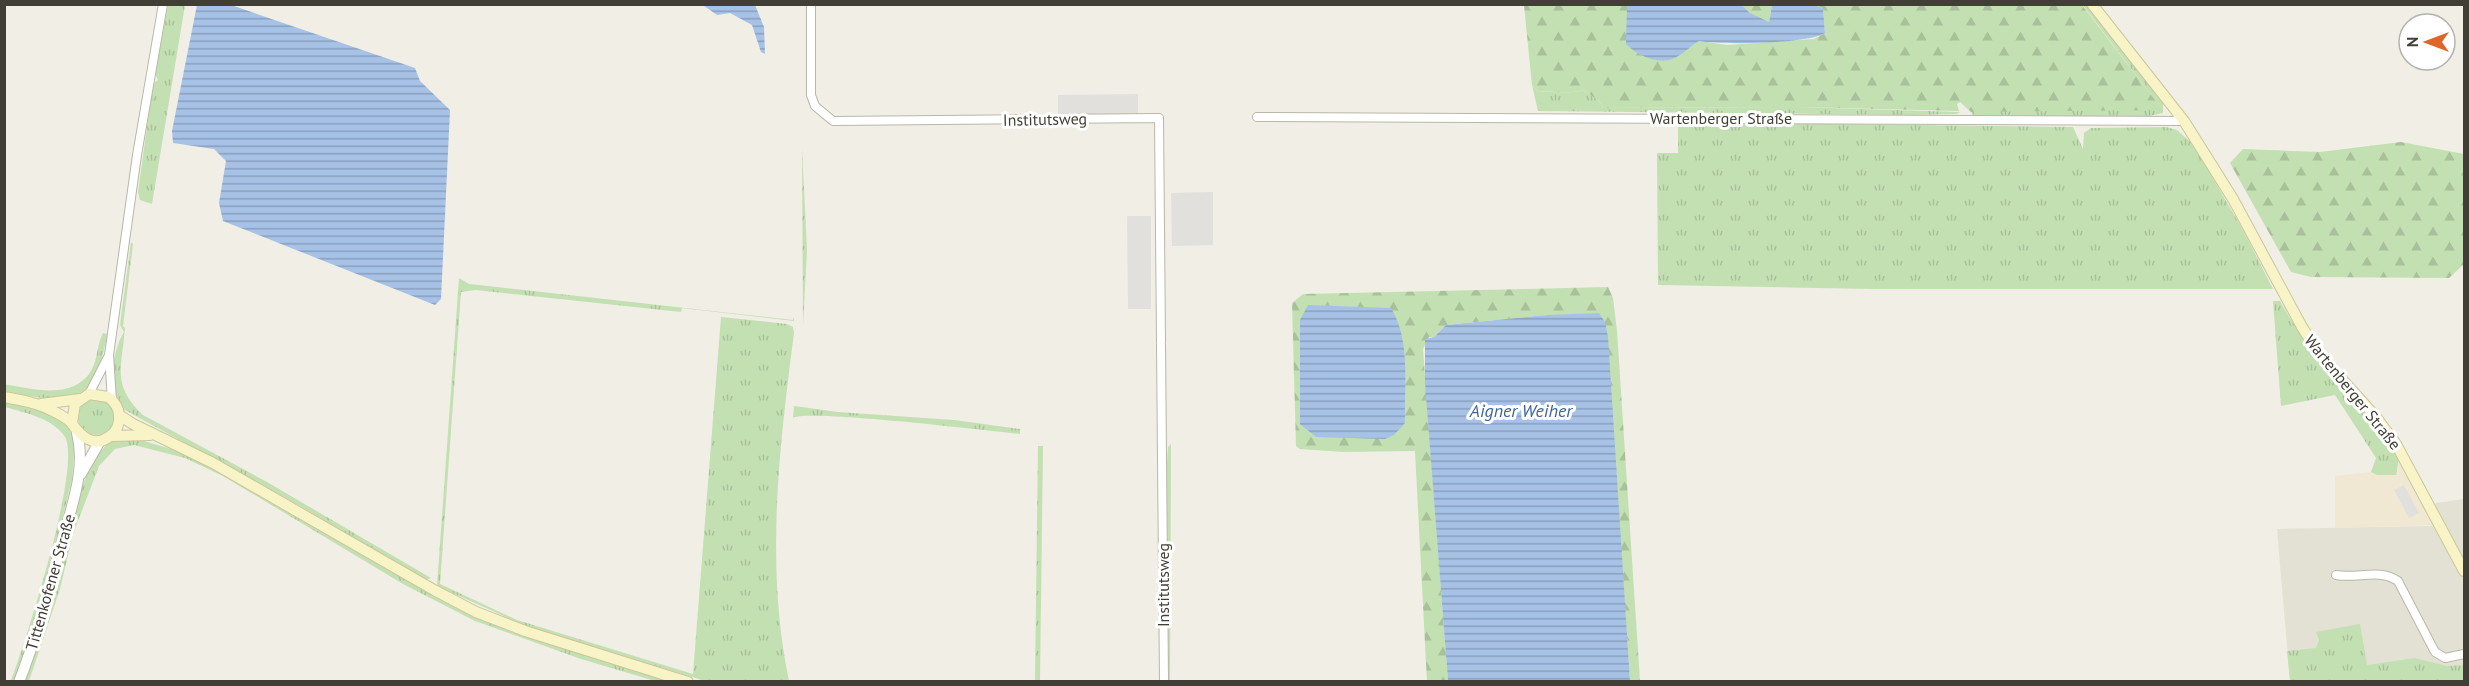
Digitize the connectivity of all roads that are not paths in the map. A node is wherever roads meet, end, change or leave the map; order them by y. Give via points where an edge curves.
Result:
1 (163, 4) edge
2 (811, 4) edge
3 (2092, 4) edge
4 (1257, 117) dead end
5 (2184, 121) junction
6 (109, 355) junction
7 (84, 396) junction
8 (4, 397) edge
9 (112, 400) junction
10 (41, 404) junction
11 (119, 415) junction
12 (75, 428) junction
13 (156, 435) junction
14 (111, 436) junction
15 (100, 441) junction
16 (77, 483) junction
17 (2464, 571) edge
18 (2336, 575) dead end
19 (2464, 654) edge
20 (20, 681) edge
21 (688, 681) edge
22 (1164, 681) edge

1 - 6 street
2 - 22 street, Institutsweg via 811,95 815,106 833,121 1159,118
3 - 5 main road, Wartenberger Straße
4 - 5 street, Wartenberger Straße
5 - 17 main road, Wartenberger Straße via 2233,199 2301,327 2396,444
6 - 7 street
6 - 9 street
7 - 9 main road via 104,394
7 - 10 main road
7 - 12 main road via 72,410
8 - 10 main road
9 - 11 main road
10 - 12 main road
11 - 13 main road
11 - 14 main road
12 - 15 main road via 85,439
12 - 16 street, Tittenkofener Straße via 80,444
13 - 14 main road
13 - 21 main road via 213,463 476,612 546,638
14 - 15 main road
15 - 16 street, Tittenkofener Straße
16 - 20 street, Tittenkofener Straße via 41,619
18 - 19 street via 2391,576 2398,581 2435,652 2445,658

